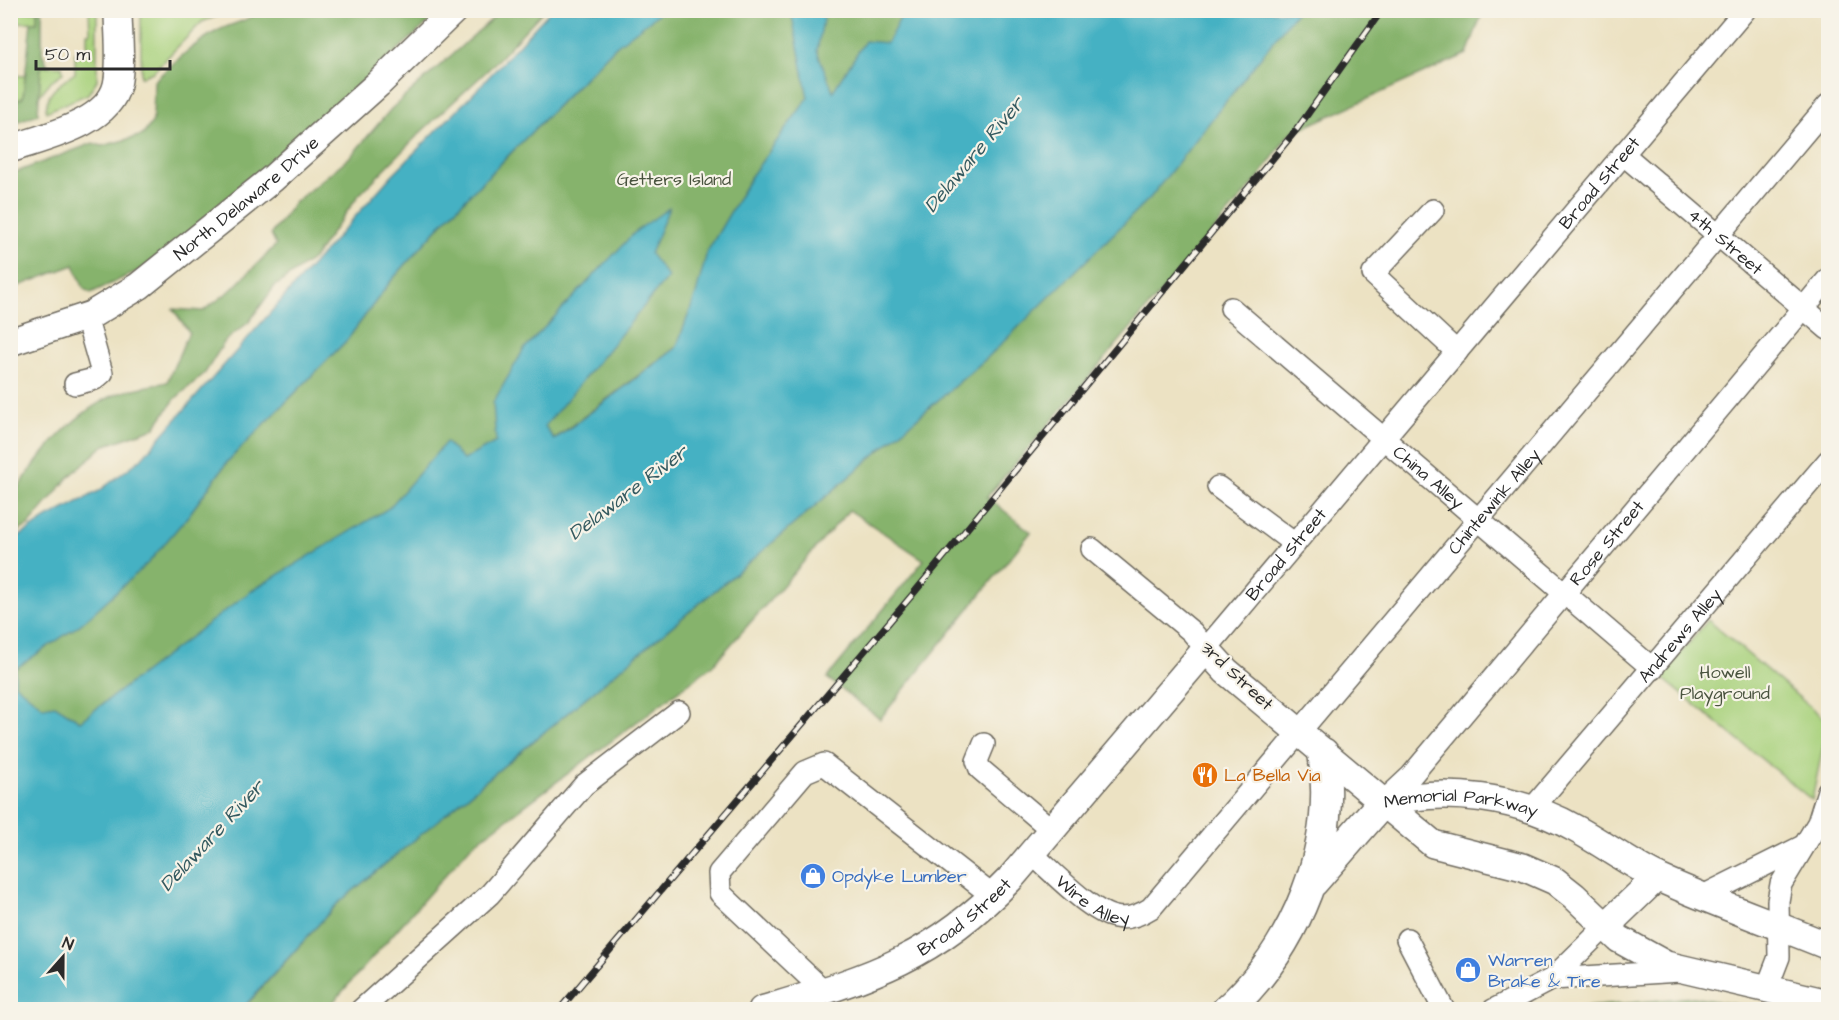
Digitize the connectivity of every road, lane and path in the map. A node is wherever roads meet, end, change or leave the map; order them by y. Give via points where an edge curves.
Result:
1 (118, 10) edge
2 (454, 10) edge
3 (1745, 10) edge
4 (1828, 105) edge
5 (10, 149) edge
6 (1623, 154) junction
7 (1433, 210) dead end
8 (1720, 236) junction
9 (1828, 279) edge
10 (1231, 308) dead end
11 (1804, 308) junction
12 (86, 317) junction
13 (1828, 329) edge
14 (10, 342) edge
15 (1457, 352) junction
16 (75, 384) dead end
17 (1384, 438) junction
18 (1828, 461) edge
19 (1218, 487) dead end
20 (1479, 522) junction
21 (1295, 544) junction
22 (1092, 549) dead end
23 (1564, 594) junction
24 (1206, 649) junction
25 (1653, 669) junction
26 (679, 712) dead end
27 (1298, 733) junction
28 (984, 744) dead end
29 (1323, 753) junction
30 (1828, 791) edge
31 (1382, 803) junction
32 (1532, 809) junction
33 (1052, 830) junction
34 (1801, 847) junction
35 (1032, 854) junction
36 (1657, 877) junction
37 (1307, 890) junction
38 (1703, 896) junction
39 (994, 897) junction
40 (1159, 897) joint
41 (1779, 926) junction
42 (1605, 927) junction
43 (1407, 939) dead end
44 (1828, 946) edge
45 (1685, 971) junction
46 (1552, 979) junction
47 (1767, 988) junction
48 (824, 991) junction
49 (1828, 1003) edge
50 (361, 1010) edge
51 (762, 1010) edge
52 (1227, 1010) edge
53 (1444, 1010) edge
54 (1493, 1010) edge

1 - 5 main road via 118,82 112,97 92,118
2 - 12 main road, North Delaware Drive via 272,179 139,286
3 - 6 street, Broad Street
4 - 8 street, Chintewink Alley
6 - 8 street, 4th Street
6 - 15 street, Broad Street
7 - 15 street via 1373,274
8 - 11 street, 4th Street
8 - 20 street, Chintewink Alley
9 - 11 street, Rose Street
10 - 17 street, China Alley
11 - 13 street, 4th Street
11 - 23 street, Rose Street
12 - 14 main road, North Delaware Drive
12 - 16 street via 102,373
15 - 17 street, Broad Street
17 - 20 street, China Alley
17 - 21 street, Broad Street
18 - 25 street, Andrews Alley
19 - 21 street
20 - 23 street, China Alley
20 - 27 street, Chintewink Alley
21 - 24 street, Broad Street
22 - 24 street, 3rd Street
23 - 25 street, China Alley
23 - 31 street, Rose Street via 1411,776
24 - 27 main road, 3rd Street
24 - 33 main road, Broad Street
25 - 32 street, Andrews Alley
26 - 50 street via 584,785 490,894
27 - 29 main road, 3rd Street
27 - 40 street, Chintewink Alley
28 - 33 street via 976,761 980,769
29 - 31 main road, 3rd Street
29 - 37 highway via 1327,793
30 - 34 street via 1818,823
31 - 32 main road, Memorial Parkway via 1406,797 1447,796 1490,799
31 - 37 highway
31 - 42 main road, Memorial Parkway via 1433,844 1523,867 1555,881
32 - 36 main road, Memorial Parkway via 1578,830
33 - 35 main road, Broad Street
34 - 38 street
34 - 41 street via 1778,893
35 - 39 main road, Broad Street
35 - 40 street, Wire Alley via 1113,917 1141,914
36 - 38 main road, Memorial Parkway
36 - 42 main road
37 - 52 highway via 1280,945
38 - 41 main road, Memorial Parkway
39 - 48 main road, Broad Street via 914,956 884,971
39 - 48 street via 824,764 805,772 719,873 720,893
41 - 44 main road, Memorial Parkway
41 - 47 street via 1779,957
42 - 45 main road, Memorial Parkway via 1633,949
42 - 46 street
43 - 53 street
45 - 46 street
45 - 47 main road, Memorial Parkway
46 - 54 street
47 - 49 main road, Memorial Parkway
48 - 51 main road, Broad Street

